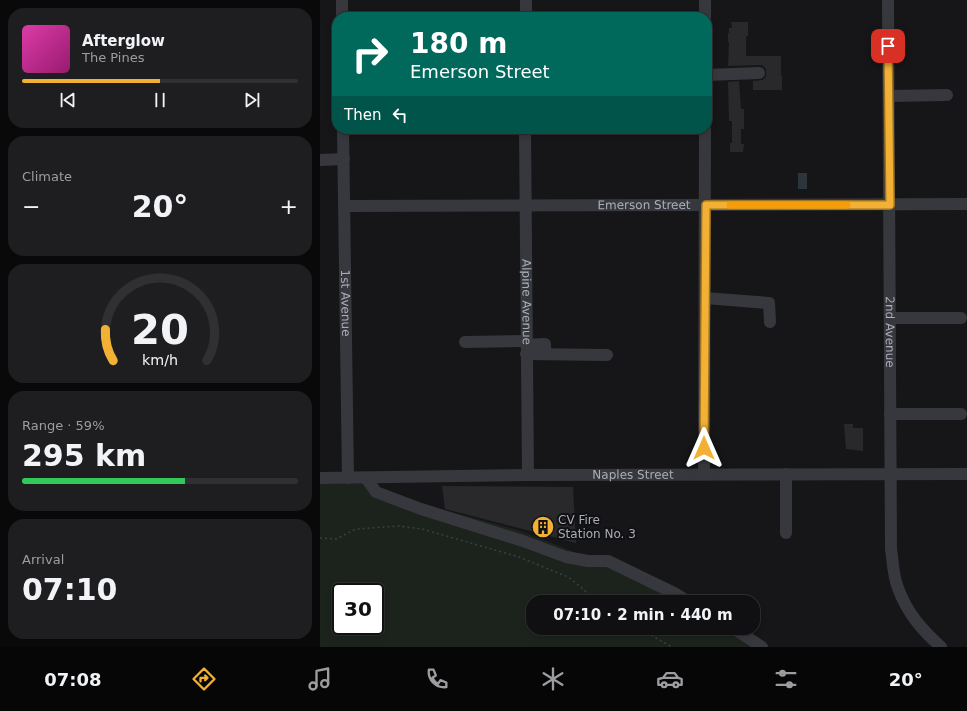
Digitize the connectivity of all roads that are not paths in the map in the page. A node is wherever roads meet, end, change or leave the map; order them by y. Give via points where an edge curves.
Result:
1 (342, 0) edge
2 (526, 0) edge
3 (705, 0) edge
4 (888, 0) edge
5 (342, 12) edge
6 (526, 12) edge
7 (705, 12) edge
8 (760, 73) dead end
9 (712, 75) edge
10 (947, 95) dead end
11 (889, 96) junction
12 (343, 134) edge
13 (525, 134) edge
14 (705, 134) edge
15 (344, 159) junction
16 (320, 160) edge
17 (967, 204) edge
18 (525, 205) junction
19 (706, 205) junction
20 (890, 205) junction
21 (345, 206) junction
22 (705, 298) junction
23 (890, 318) junction
24 (961, 318) dead end
25 (770, 322) dead end
26 (466, 342) dead end
27 (526, 347) junction
28 (607, 355) dead end
29 (890, 414) junction
30 (961, 414) dead end
31 (704, 474) junction
32 (786, 474) junction
33 (890, 474) junction
34 (967, 474) edge
35 (528, 475) junction
36 (320, 478) edge
37 (348, 478) junction
38 (366, 478) junction
39 (786, 533) dead end
40 (677, 595) edge
41 (744, 635) edge
42 (762, 647) edge
43 (941, 647) edge

1 - 5 street
2 - 6 street
3 - 7 street
4 - 11 street, 2nd Avenue
8 - 9 street
10 - 11 street
11 - 20 street, 2nd Avenue
12 - 15 street, 1st Avenue
13 - 18 street, Alpine Avenue
14 - 19 street
15 - 16 street
15 - 21 street, 1st Avenue
17 - 20 street, Emerson Street
18 - 19 street, Emerson Street
18 - 21 street, Emerson Street
18 - 27 street, Alpine Avenue
19 - 20 street, Emerson Street
19 - 22 street
20 - 23 street, 2nd Avenue
21 - 37 street, 1st Avenue
22 - 25 street via 769,303
22 - 31 street
23 - 24 street
23 - 29 street, 2nd Avenue
26 - 27 street
27 - 28 street via 545,354
27 - 35 street, Alpine Avenue
29 - 30 street
29 - 33 street, 2nd Avenue
31 - 32 street, Naples Street
31 - 35 street, Naples Street
32 - 33 street, Naples Street
32 - 39 street
33 - 34 street, Naples Street
33 - 43 street, 2nd Avenue via 891,549 898,588 911,616
35 - 38 street, Naples Street
36 - 37 street, Naples Street
37 - 38 street, Naples Street
38 - 40 street via 376,492 421,509 566,557 608,561
41 - 42 street

